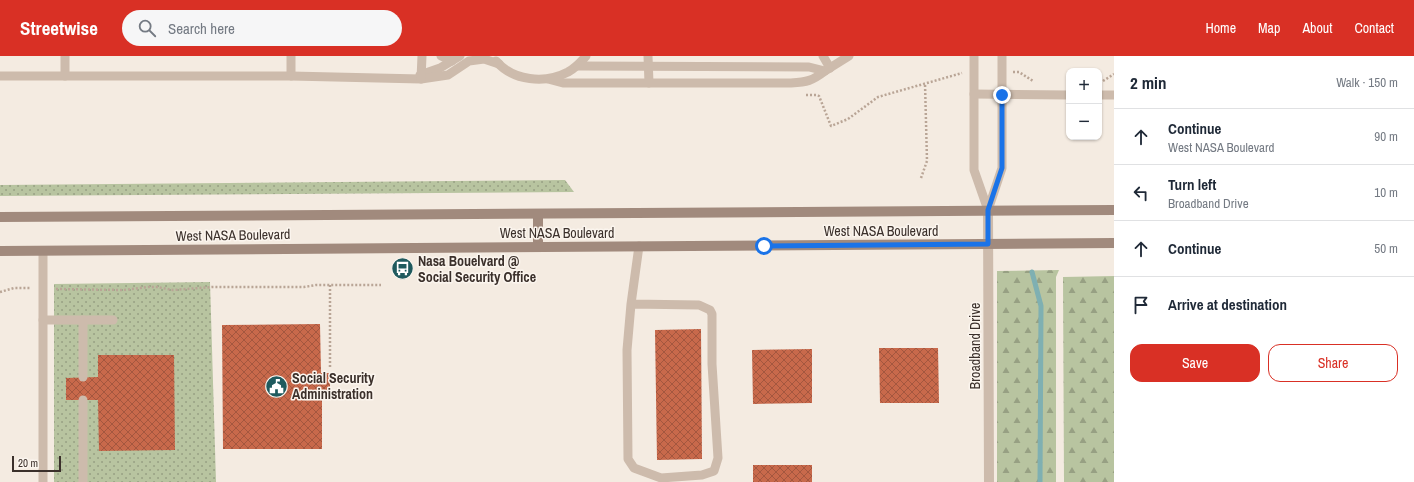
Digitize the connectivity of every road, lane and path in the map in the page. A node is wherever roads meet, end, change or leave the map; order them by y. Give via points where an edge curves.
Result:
1 (65, 56) edge
2 (291, 56) edge
3 (422, 56) edge
4 (441, 56) edge
5 (492, 56) edge
6 (586, 56) edge
7 (648, 56) edge
8 (823, 56) edge
9 (849, 56) edge
10 (974, 56) edge
11 (1002, 56) edge
12 (456, 58) edge
13 (499, 64) junction
14 (578, 66) junction
15 (648, 67) junction
16 (827, 70) junction
17 (966, 72) dead end
18 (1011, 72) dead end
19 (1114, 74) edge
20 (0, 76) edge
21 (65, 76) junction
22 (291, 76) junction
23 (421, 76) junction
24 (548, 79) junction
25 (1040, 81) dead end
26 (1102, 81) edge
27 (649, 83) junction
28 (925, 84) junction
29 (974, 94) junction
30 (1002, 95) junction
31 (1066, 95) edge
32 (1102, 95) edge
33 (1114, 95) edge
34 (804, 96) dead end
35 (921, 178) dead end
36 (988, 210) junction
37 (1114, 210) edge
38 (538, 214) junction
39 (0, 217) edge
40 (1114, 243) edge
41 (988, 244) junction
42 (639, 246) junction
43 (538, 247) junction
44 (0, 251) edge
45 (43, 251) junction
46 (330, 285) junction
47 (381, 285) dead end
48 (43, 287) junction
49 (0, 292) edge
50 (631, 304) junction
51 (43, 320) junction
52 (83, 320) junction
53 (113, 320) dead end
54 (330, 369) dead end
55 (83, 378) dead end
56 (83, 400) dead end
57 (43, 482) edge
58 (83, 482) edge
59 (989, 482) edge

1 - 21 lane
2 - 22 lane
3 - 23 lane
4 - 12 lane
5 - 13 lane
6 - 14 lane
7 - 15 lane
8 - 16 lane
9 - 16 lane
10 - 29 lane
11 - 30 lane
12 - 23 lane
13 - 23 lane via 484,59 469,61 448,75
13 - 24 lane via 522,77
14 - 15 lane
14 - 24 lane
15 - 16 lane via 809,67
15 - 27 lane
16 - 27 lane via 803,83
17 - 28 path
18 - 25 path via 1019,72 1032,81
19 - 26 path
20 - 21 lane
21 - 22 lane
22 - 23 lane via 407,79
24 - 27 lane via 563,83
28 - 34 path via 878,97 848,119 831,126 819,96
28 - 35 path via 927,161
29 - 30 lane
29 - 36 lane via 974,170
30 - 31 lane
30 - 36 lane via 1002,168
32 - 33 lane
36 - 37 main road, West NASA Boulevard
36 - 38 main road, West NASA Boulevard
36 - 41 street, Broadband Drive
38 - 39 main road, West NASA Boulevard
38 - 43 main road
40 - 41 main road, West NASA Boulevard
41 - 42 main road, West NASA Boulevard
41 - 59 street, Broadband Drive
42 - 43 main road, West NASA Boulevard
42 - 50 lane
43 - 45 main road, West NASA Boulevard
44 - 45 main road, West NASA Boulevard
45 - 48 lane
46 - 47 path
46 - 48 path via 173,290 157,287 123,290
46 - 54 path
48 - 49 path via 14,288
48 - 51 lane
50 - 50 lane via 627,350 628,459 634,468 661,478 702,475 714,471 718,458 712,364 712,314 710,310 699,305
51 - 52 lane
51 - 57 lane
52 - 53 lane
52 - 55 lane
56 - 58 lane

